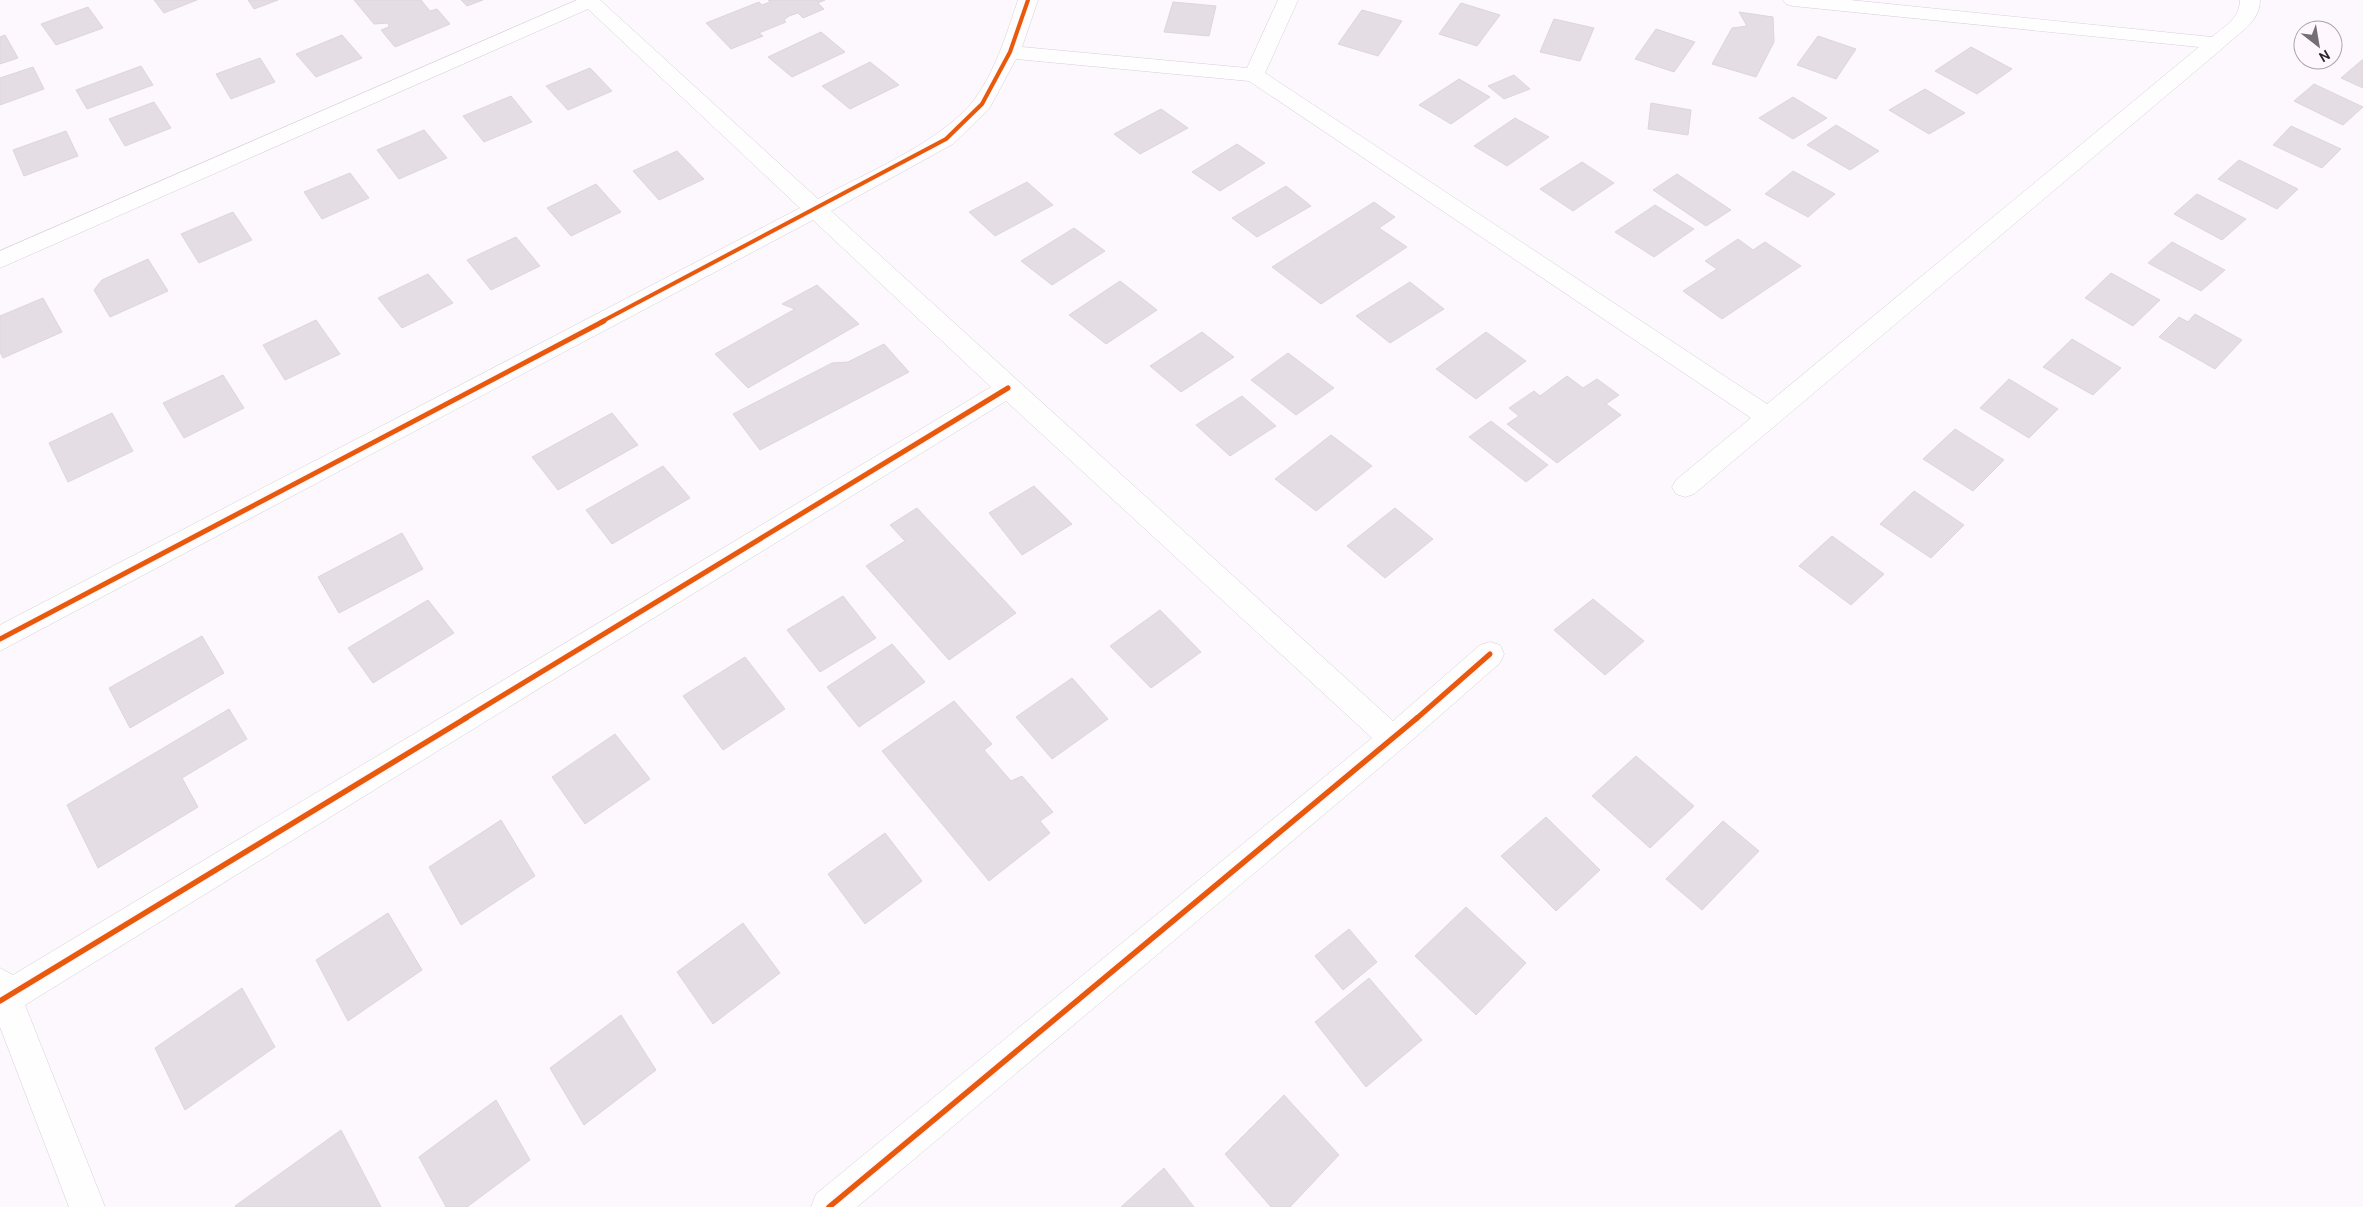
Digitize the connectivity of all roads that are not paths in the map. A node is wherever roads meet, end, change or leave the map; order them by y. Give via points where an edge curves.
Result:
1 (1028, 0) edge
2 (1288, 0) edge
3 (1793, 0) edge
4 (2250, 0) edge
5 (590, 1) edge
6 (2217, 43) junction
7 (1010, 52) junction
8 (1254, 75) junction
9 (815, 210) junction
10 (0, 260) edge
11 (1008, 388) junction
12 (1768, 417) junction
13 (1685, 487) dead end
14 (0, 639) edge
15 (1490, 654) dead end
16 (1393, 739) junction
17 (2, 994) edge
18 (87, 1207) edge
19 (829, 1207) edge

1 - 7 street
2 - 8 street
3 - 6 street
4 - 6 street via 2244,20
5 - 9 street
5 - 10 street
6 - 12 street
7 - 8 street
7 - 9 street via 982,104 946,139
8 - 12 street
9 - 11 street
9 - 14 street
11 - 16 street
11 - 17 street
12 - 13 street
15 - 16 street
16 - 19 street
17 - 18 street

